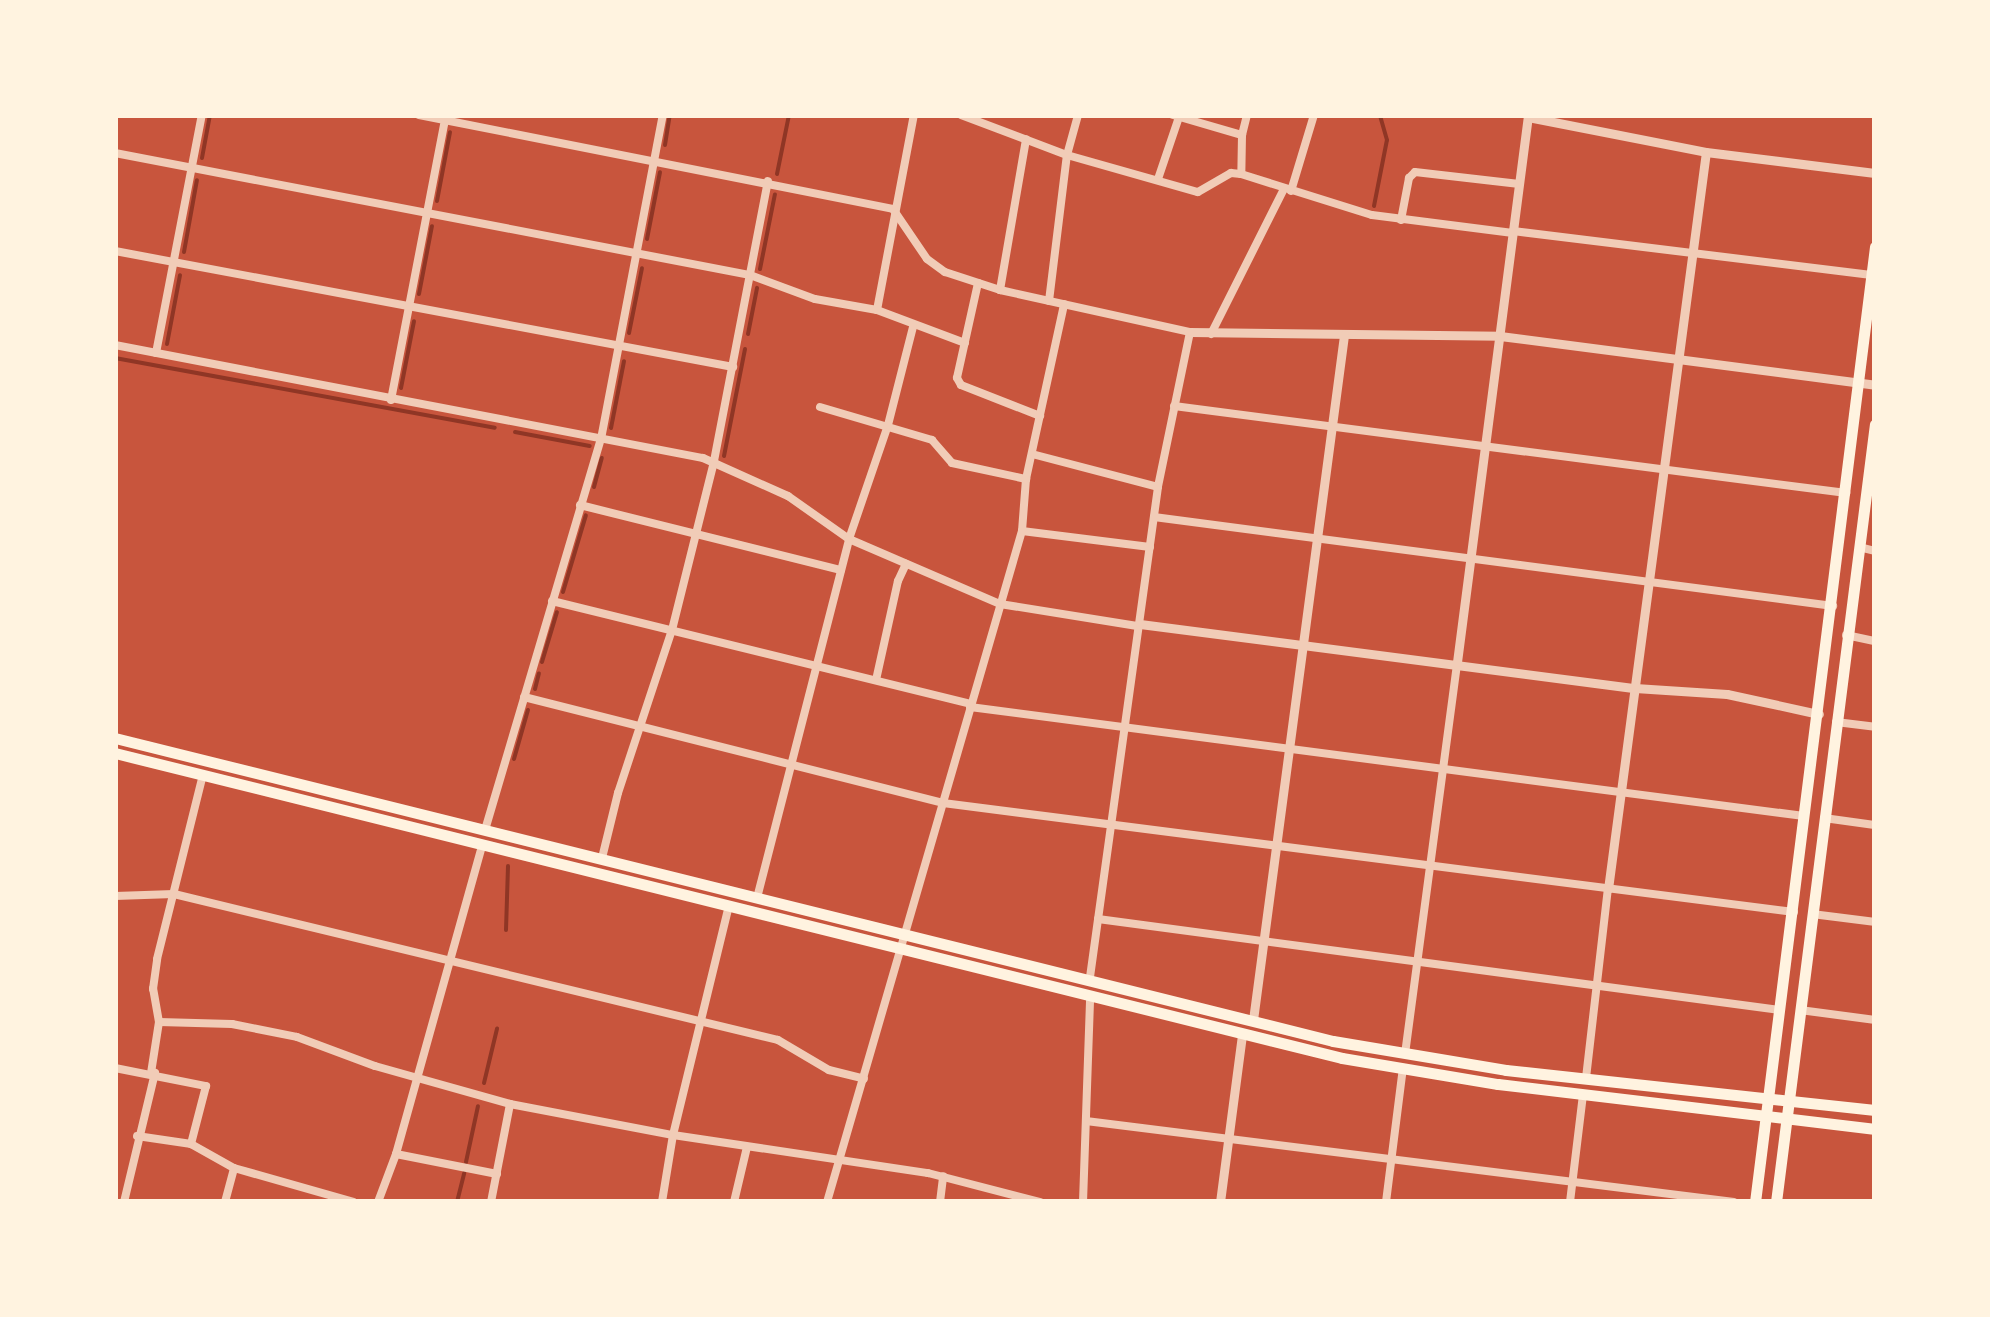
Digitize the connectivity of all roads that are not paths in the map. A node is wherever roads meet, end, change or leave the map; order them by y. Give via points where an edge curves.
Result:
1 (202, 115) edge
2 (419, 115) edge
3 (663, 115) edge
4 (914, 115) edge
5 (962, 115) edge
6 (1078, 115) edge
7 (1247, 115) edge
8 (1314, 115) edge
9 (1526, 115) edge
10 (1176, 116) edge
11 (445, 118) edge
12 (1242, 134) junction
13 (1026, 139) junction
14 (1706, 152) junction
15 (115, 154) edge
16 (1067, 155) junction
17 (654, 160) junction
18 (192, 168) junction
19 (1875, 173) edge
20 (1241, 174) junction
21 (1158, 180) junction
22 (768, 181) junction
23 (1519, 184) junction
24 (1288, 190) junction
25 (894, 209) junction
26 (427, 213) junction
27 (1401, 220) junction
28 (1513, 232) junction
29 (1875, 247) edge
30 (115, 251) edge
31 (636, 253) junction
32 (1693, 254) junction
33 (174, 262) junction
34 (750, 275) junction
35 (1871, 275) junction
36 (978, 283) junction
37 (1000, 290) junction
38 (1048, 301) junction
39 (1064, 304) junction
40 (409, 306) junction
41 (876, 310) junction
42 (913, 327) junction
43 (1190, 332) junction
44 (1211, 334) junction
45 (1344, 335) junction
46 (1500, 336) junction
47 (964, 343) junction
48 (115, 345) edge
49 (619, 346) junction
50 (156, 352) junction
51 (1676, 358) junction
52 (732, 367) junction
53 (1859, 381) junction
54 (1875, 385) edge
55 (391, 400) junction
56 (1174, 406) junction
57 (820, 407) dead end
58 (1040, 416) junction
59 (888, 424) junction
60 (1875, 424) edge
61 (1332, 428) junction
62 (601, 438) junction
63 (1485, 447) junction
64 (1032, 454) junction
65 (714, 462) junction
66 (1873, 468) edge
67 (1662, 470) junction
68 (1026, 478) junction
69 (1158, 487) junction
70 (1846, 494) junction
71 (580, 505) junction
72 (1154, 517) junction
73 (1022, 530) junction
74 (696, 535) junction
75 (1318, 538) junction
76 (849, 539) junction
77 (1150, 547) junction
78 (1859, 547) junction
79 (1875, 551) edge
80 (1470, 558) junction
81 (906, 564) junction
82 (841, 570) junction
83 (1648, 581) junction
84 (552, 600) junction
85 (1000, 604) junction
86 (1833, 606) junction
87 (1139, 625) junction
88 (672, 630) junction
89 (1846, 635) junction
90 (1875, 642) edge
91 (1304, 644) junction
92 (1457, 662) junction
93 (816, 666) junction
94 (876, 680) junction
95 (1635, 688) junction
96 (524, 696) junction
97 (971, 705) junction
98 (1819, 714) junction
99 (1836, 722) junction
100 (640, 726) junction
101 (1125, 726) junction
102 (1875, 727) edge
103 (115, 738) edge
104 (1291, 748) junction
105 (115, 754) edge
106 (790, 764) junction
107 (1444, 769) junction
108 (203, 775) junction
109 (1621, 792) junction
110 (942, 803) junction
111 (1806, 816) junction
112 (1824, 818) junction
113 (1875, 825) edge
114 (1110, 827) junction
115 (485, 830) junction
116 (482, 845) junction
117 (1278, 846) junction
118 (602, 858) junction
119 (1430, 865) junction
120 (1608, 889) junction
121 (174, 894) junction
122 (115, 896) edge
123 (757, 898) junction
124 (729, 906) junction
125 (1794, 912) junction
126 (1812, 914) junction
127 (1098, 919) junction
128 (1875, 922) edge
129 (904, 934) junction
130 (1266, 941) junction
131 (900, 949) junction
132 (449, 960) junction
133 (1416, 961) junction
134 (1090, 980) junction
135 (1597, 986) junction
136 (1090, 997) junction
137 (1780, 1010) junction
138 (1800, 1010) junction
139 (1253, 1020) junction
140 (1875, 1020) edge
141 (159, 1022) junction
142 (700, 1024) junction
143 (1242, 1034) junction
144 (1405, 1055) junction
145 (115, 1068) edge
146 (1403, 1071) junction
147 (153, 1073) junction
148 (1586, 1078) junction
149 (416, 1079) junction
150 (864, 1079) junction
151 (1583, 1095) junction
152 (1768, 1096) junction
153 (1788, 1098) junction
154 (510, 1104) junction
155 (1875, 1110) edge
156 (1765, 1119) junction
157 (1086, 1121) junction
158 (1786, 1121) junction
159 (1875, 1129) edge
160 (672, 1135) junction
161 (137, 1136) junction
162 (1228, 1137) junction
163 (191, 1144) junction
164 (747, 1147) junction
165 (396, 1154) junction
166 (1392, 1158) junction
167 (839, 1160) junction
168 (234, 1168) junction
169 (497, 1174) junction
170 (944, 1176) junction
171 (1572, 1181) junction
172 (124, 1202) edge
173 (226, 1202) edge
174 (353, 1202) edge
175 (378, 1202) edge
176 (491, 1202) edge
177 (662, 1202) edge
178 (734, 1202) edge
179 (826, 1202) edge
180 (940, 1202) edge
181 (1040, 1202) edge
182 (1084, 1202) edge
183 (1220, 1202) edge
184 (1386, 1202) edge
185 (1570, 1202) edge
186 (1734, 1202) edge
187 (1755, 1202) edge
188 (1776, 1202) edge

1 - 18 street
2 - 11 street
3 - 17 street
4 - 25 street
5 - 13 street
6 - 16 street
7 - 12 street
8 - 24 street
9 - 14 street
9 - 23 street
10 - 12 street
10 - 21 street
11 - 17 street
11 - 26 street
12 - 20 street
13 - 16 street
13 - 37 street
14 - 19 street
14 - 32 street
15 - 18 street
16 - 21 street
16 - 38 street
17 - 22 street
17 - 31 street
18 - 26 street
18 - 33 street
20 - 21 street via 1231,172 1198,192
20 - 24 street
22 - 25 street
22 - 34 street
23 - 27 street via 1414,172
23 - 28 street
24 - 27 street
24 - 44 street
25 - 36 street via 935,266
25 - 41 street
26 - 31 street
26 - 40 street
27 - 28 street
28 - 32 street
28 - 46 street
29 - 35 main road
30 - 33 street
31 - 34 street
31 - 49 street
32 - 35 street
32 - 51 street
33 - 40 street
33 - 50 street
34 - 41 street
34 - 52 street
35 - 53 main road
36 - 37 street
36 - 47 street
37 - 38 street
38 - 39 street
39 - 43 street
39 - 58 street
40 - 49 street
40 - 55 street
41 - 42 street
42 - 47 street
42 - 59 street
43 - 44 street
43 - 56 street
44 - 45 street
45 - 46 street
45 - 61 street
46 - 51 street
46 - 63 street
47 - 58 street via 961,385
48 - 50 street
49 - 52 street
49 - 62 street
50 - 55 street
51 - 53 street
51 - 67 street
52 - 65 street
53 - 54 street
53 - 70 main road
55 - 62 street
56 - 61 street
56 - 69 street
57 - 59 street
58 - 64 street
59 - 68 street via 932,440 952,462
59 - 76 street
60 - 66 main road
61 - 63 street
61 - 75 street
62 - 65 street
62 - 71 street
63 - 67 street
63 - 80 street
64 - 68 street
64 - 69 street
65 - 74 street
65 - 76 street via 788,496
66 - 78 main road
67 - 70 street
67 - 83 street
68 - 73 street
69 - 72 street
70 - 86 main road
71 - 74 street
71 - 84 street
72 - 75 street
72 - 77 street
73 - 77 street
73 - 85 street
74 - 82 street
74 - 88 street
75 - 80 street
75 - 91 street
76 - 81 street
76 - 82 street
77 - 87 street
78 - 79 street
78 - 89 main road
80 - 83 street
80 - 92 street
81 - 85 street
81 - 94 street
82 - 93 street
83 - 86 street
83 - 95 street
84 - 88 street
84 - 96 street
85 - 87 street
85 - 97 street
86 - 98 main road
87 - 91 street
87 - 101 street
88 - 93 street
88 - 100 street
89 - 90 street
89 - 99 main road
91 - 92 street
91 - 104 street
92 - 95 street
92 - 107 street
93 - 94 street
93 - 106 street
94 - 97 street
95 - 98 street via 1729,695
95 - 109 street
96 - 100 street
96 - 115 street
97 - 101 street
97 - 110 street
98 - 111 main road
99 - 102 street
99 - 112 main road
100 - 106 street
100 - 118 street
101 - 104 street
101 - 114 street
103 - 115 main road
104 - 107 street
104 - 117 street
105 - 108 main road
106 - 110 street
106 - 123 street
107 - 109 street
107 - 119 street
108 - 116 main road
108 - 121 street
109 - 111 street
109 - 120 street
110 - 114 street
110 - 129 street
111 - 125 main road
112 - 113 street
112 - 126 main road
114 - 117 street
114 - 127 street
115 - 118 main road
116 - 124 main road
116 - 132 street
117 - 119 street
117 - 130 street
118 - 123 main road
119 - 120 street
119 - 133 street
120 - 125 street
120 - 135 street
121 - 122 street
121 - 132 street
121 - 141 street via 153,989
123 - 129 main road
124 - 131 main road
124 - 142 street
125 - 137 main road
126 - 128 street
126 - 138 main road
127 - 130 street
127 - 134 street
129 - 131 street
129 - 134 main road
130 - 133 street
130 - 139 street
131 - 136 main road
131 - 150 street
132 - 142 street
132 - 149 street
133 - 135 street
133 - 144 street
134 - 139 main road
135 - 137 street
135 - 148 street
136 - 143 main road
136 - 157 street
137 - 152 main road
138 - 140 street
138 - 153 main road
139 - 144 main road
141 - 147 street
141 - 149 street via 232,1024 297,1037
142 - 150 street via 778,1040 829,1070
142 - 160 street
143 - 146 main road
143 - 162 street
144 - 146 street
144 - 148 main road
145 - 147 street
146 - 151 main road
146 - 166 street
147 - 161 street
147 - 163 street via 206,1086
148 - 152 main road
149 - 154 street
149 - 165 street
150 - 167 street
151 - 156 main road
151 - 171 street
152 - 153 main road
152 - 156 main road
153 - 155 main road
153 - 158 main road
154 - 160 street
154 - 169 street
156 - 158 main road
156 - 187 main road
157 - 162 street
157 - 182 street
158 - 159 main road
158 - 188 main road
160 - 164 street
160 - 177 street
161 - 163 street
161 - 172 street
162 - 166 street
162 - 183 street
163 - 168 street
164 - 167 street
164 - 178 street
165 - 169 street
165 - 175 street
166 - 171 street
166 - 184 street
167 - 170 street
167 - 179 street
168 - 173 street
168 - 174 street
169 - 176 street
170 - 180 street
170 - 181 street
171 - 185 street
171 - 186 street

